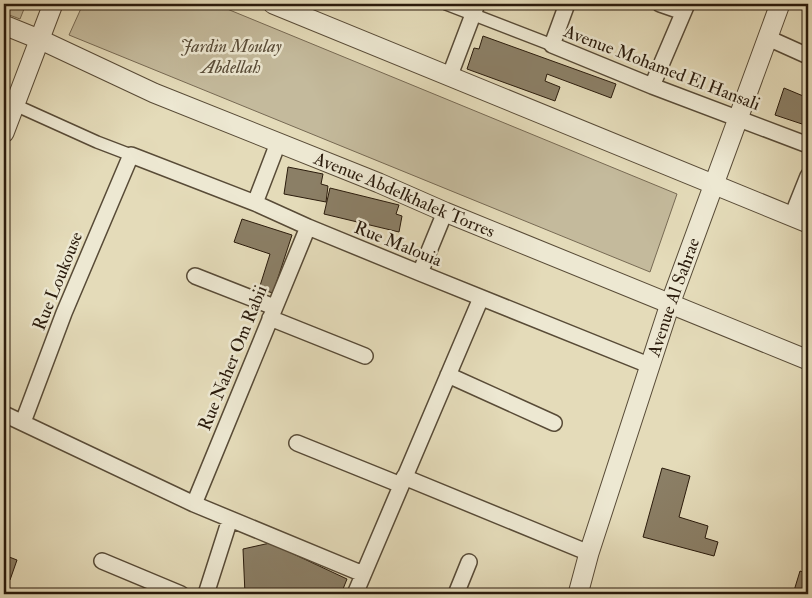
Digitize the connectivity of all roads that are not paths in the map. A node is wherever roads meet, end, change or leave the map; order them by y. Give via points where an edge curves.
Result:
1 (53, 4) edge
2 (273, 4) edge
3 (446, 4) edge
4 (567, 4) edge
5 (660, 4) edge
6 (780, 4) edge
7 (685, 8) edge
8 (475, 9) edge
9 (4, 25) edge
10 (768, 38) junction
11 (41, 40) junction
12 (552, 45) junction
13 (808, 56) edge
14 (450, 76) junction
15 (652, 86) junction
16 (15, 106) junction
17 (738, 118) junction
18 (4, 133) edge
19 (278, 143) junction
20 (808, 145) edge
21 (131, 155) junction
22 (808, 176) edge
23 (714, 183) junction
24 (255, 203) junction
25 (445, 212) junction
26 (800, 219) edge
27 (308, 228) junction
28 (420, 274) junction
29 (195, 276) dead end
30 (481, 298) junction
31 (670, 304) junction
32 (272, 313) junction
33 (365, 356) dead end
34 (808, 360) edge
35 (651, 366) junction
36 (448, 376) junction
37 (4, 414) edge
38 (23, 422) junction
39 (554, 423) dead end
40 (297, 444) dead end
41 (403, 481) junction
42 (194, 504) junction
43 (230, 519) junction
44 (589, 553) junction
45 (102, 561) dead end
46 (468, 562) dead end
47 (363, 574) junction
48 (181, 594) edge
49 (206, 594) edge
50 (355, 594) edge
51 (456, 594) edge
52 (578, 594) edge

1 - 11 street
2 - 14 street
3 - 8 street, Avenue Mohamed El Hansali
4 - 12 street
5 - 7 street
6 - 10 street, Avenue Al Sahrae
7 - 15 street
8 - 12 street, Avenue Mohamed El Hansali
8 - 14 street
9 - 11 street, Avenue Abdelkhalek Torres
10 - 13 street
10 - 17 street, Avenue Al Sahrae
11 - 16 street
11 - 19 street, Avenue Abdelkhalek Torres via 154,93
12 - 15 street, Avenue Mohamed El Hansali
14 - 23 street
15 - 17 street, Avenue Mohamed El Hansali
16 - 18 street
16 - 21 street
17 - 20 street, Avenue Mohamed El Hansali
17 - 23 street, Avenue Al Sahrae
19 - 24 street
19 - 25 street, Avenue Abdelkhalek Torres
21 - 24 street, Rue Malouia
21 - 38 street, Rue Loukouse via 64,313
22 - 26 street
23 - 26 street
23 - 31 street, Avenue Al Sahrae
24 - 27 street, Rue Malouia
25 - 28 street
25 - 31 street, Avenue Abdelkhalek Torres
27 - 28 street, Rue Malouia
27 - 32 street, Rue Naher Om Rabii
28 - 30 street, Rue Malouia
29 - 32 street
30 - 35 street, Rue Malouia
30 - 36 street
31 - 34 street, Avenue Abdelkhalek Torres
31 - 35 street, Avenue Al Sahrae
32 - 33 street
32 - 42 street, Rue Naher Om Rabii
35 - 44 street, Avenue Al Sahrae
36 - 39 street
36 - 41 street
37 - 38 street
38 - 42 street
40 - 41 street
41 - 44 street
41 - 47 street
42 - 43 street
43 - 47 street
43 - 49 street
44 - 52 street, Avenue Al Sahrae
45 - 48 street
46 - 51 street
47 - 50 street

